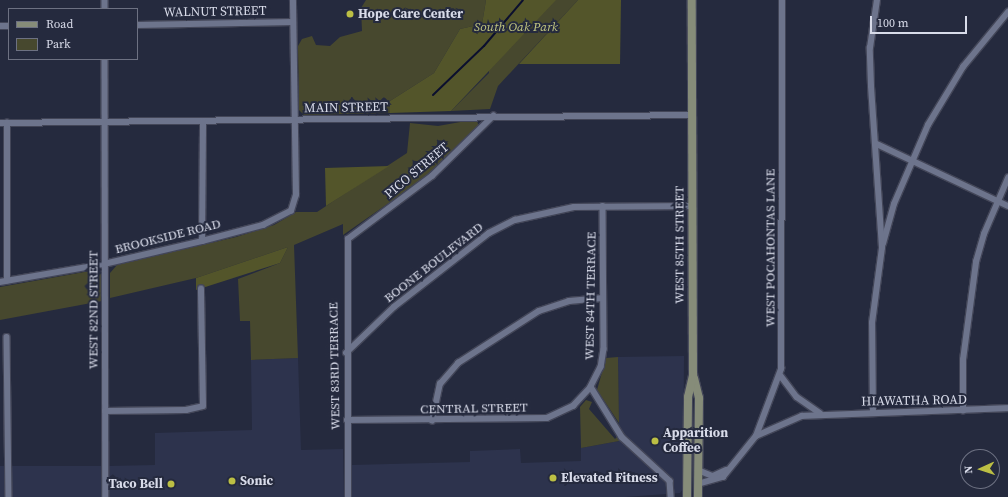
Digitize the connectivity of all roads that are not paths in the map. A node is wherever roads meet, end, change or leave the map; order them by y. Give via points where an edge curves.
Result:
1 (293, 0) edge
2 (692, 0) edge
3 (782, 0) edge
4 (877, 1) edge
5 (1008, 12) edge
6 (294, 22) junction
7 (138, 25) edge
8 (105, 60) edge
9 (692, 115) junction
10 (493, 116) junction
11 (295, 120) junction
12 (105, 122) junction
13 (202, 122) junction
14 (0, 123) edge
15 (7, 123) junction
16 (877, 144) junction
17 (912, 159) junction
18 (1008, 178) edge
19 (996, 200) junction
20 (602, 206) junction
21 (692, 206) junction
22 (1008, 206) edge
23 (350, 236) joint
24 (202, 241) junction
25 (882, 248) junction
26 (104, 264) junction
27 (7, 281) junction
28 (0, 282) edge
29 (201, 289) dead end
30 (604, 298) junction
31 (7, 337) dead end
32 (346, 353) junction
33 (693, 375) junction
34 (780, 376) junction
35 (591, 387) junction
36 (1008, 408) edge
37 (105, 411) junction
38 (963, 411) junction
39 (873, 413) junction
40 (821, 414) junction
41 (347, 420) junction
42 (432, 421) junction
43 (756, 436) junction
44 (698, 470) junction
45 (726, 470) junction
46 (698, 484) junction
47 (9, 497) edge
48 (106, 497) edge
49 (348, 497) edge
50 (671, 497) edge
51 (687, 497) edge
52 (698, 497) edge

1 - 6 street
2 - 9 main road, WEST 85TH STREET
3 - 34 street, WEST POCAHONTAS LANE
4 - 16 street via 870,48
5 - 17 street via 944,95
6 - 7 street, WALNUT STREET
6 - 11 street
8 - 12 street, WEST 82ND STREET
9 - 10 street, MAIN STREET
9 - 21 main road, WEST 85TH STREET
10 - 11 street, MAIN STREET
10 - 23 street, PICO STREET via 432,176
11 - 13 street, MAIN STREET
11 - 24 street, BROOKSIDE ROAD via 296,195 291,211 263,225
12 - 13 street, MAIN STREET
12 - 15 street, MAIN STREET
12 - 26 street, WEST 82ND STREET
13 - 24 street
14 - 15 street, MAIN STREET
15 - 27 street
16 - 17 street
16 - 25 street
17 - 19 street
17 - 25 street via 894,204
18 - 19 street
19 - 22 street
19 - 38 street via 984,234 969,301
20 - 21 street, BOONE BOULEVARD
20 - 30 street, WEST 84TH TERRACE
20 - 32 street, BOONE BOULEVARD via 546,211 489,233 394,307
21 - 33 main road, WEST 85TH STREET
23 - 32 street, WEST 83RD TERRACE via 345,249
24 - 26 street, BROOKSIDE ROAD
25 - 39 street via 874,287 871,337
26 - 27 street, BROOKSIDE ROAD
26 - 37 street, WEST 82ND STREET
27 - 28 street, BROOKSIDE ROAD
29 - 37 street via 203,406 186,410
30 - 35 street, WEST 84TH TERRACE via 604,349
30 - 42 street via 569,301 538,311 458,363 440,384
31 - 47 street
32 - 41 street, WEST 83RD TERRACE
33 - 44 main road, WEST 85TH STREET via 699,398
33 - 51 main road, WEST 85TH STREET via 688,397
34 - 40 street via 796,397
34 - 43 street, WEST POCAHONTAS LANE
35 - 42 street, CENTRAL STREET via 573,406 548,418
35 - 50 street via 622,437 670,481
36 - 38 street, HIAWATHA ROAD
37 - 48 street, WEST 82ND STREET
38 - 39 street, HIAWATHA ROAD
39 - 40 street, HIAWATHA ROAD
40 - 43 street, HIAWATHA ROAD via 777,424
41 - 42 street, CENTRAL STREET
41 - 49 street, WEST 83RD TERRACE
43 - 45 street, HIAWATHA ROAD
44 - 45 street via 713,476
44 - 46 main road, WEST 85TH STREET
45 - 46 street, HIAWATHA ROAD via 719,480
46 - 52 main road, WEST 85TH STREET

